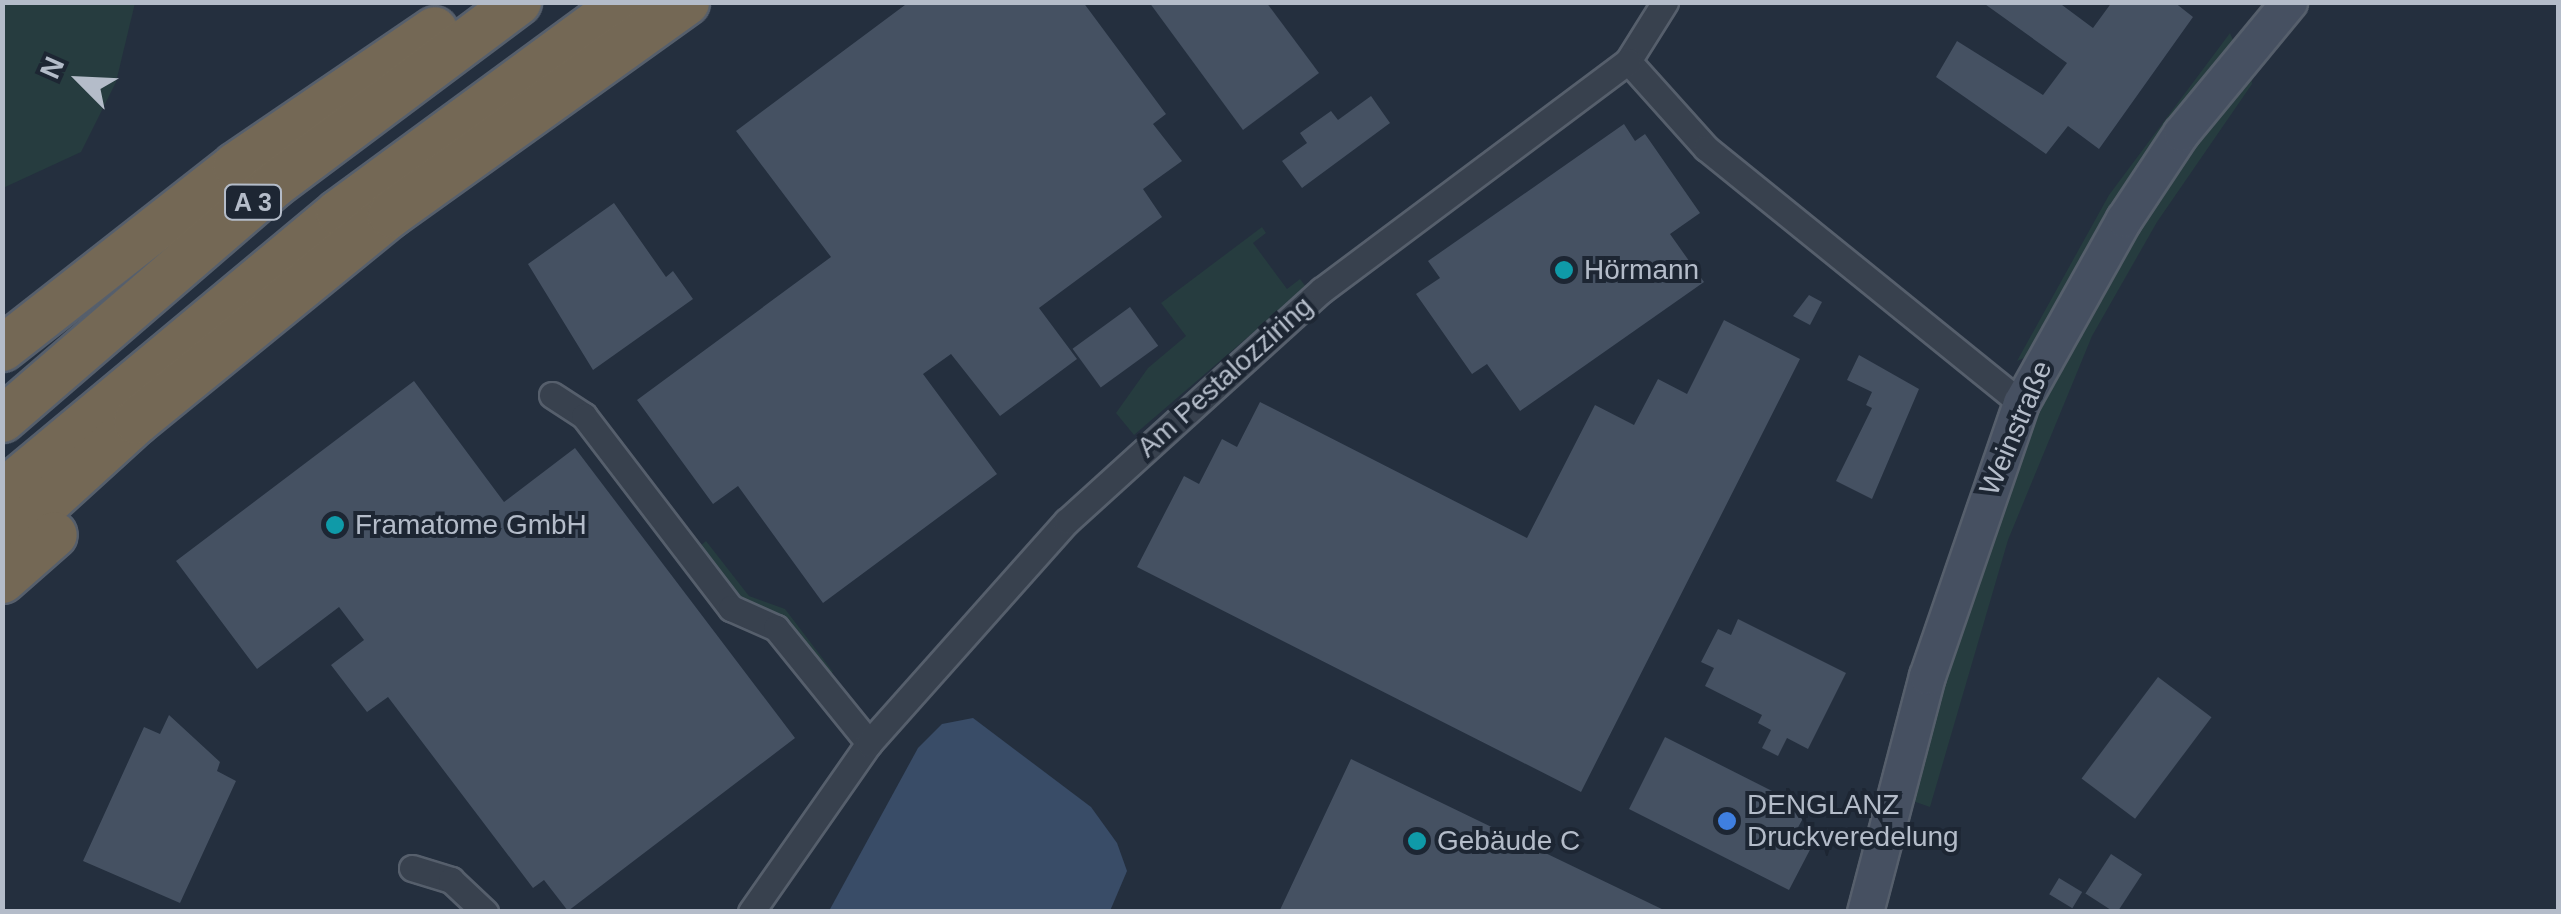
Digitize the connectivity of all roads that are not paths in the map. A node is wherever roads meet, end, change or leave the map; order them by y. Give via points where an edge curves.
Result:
1 (473, 2) edge
2 (518, 2) edge
3 (624, 2) edge
4 (686, 2) edge
5 (1665, 2) edge
6 (2289, 2) edge
7 (1628, 61) junction
8 (518, 121) junction
9 (2, 348) edge
10 (552, 395) dead end
11 (2021, 403) junction
12 (2, 419) edge
13 (2, 492) edge
14 (2, 543) edge
15 (2, 580) edge
16 (868, 742) junction
17 (412, 868) dead end
18 (485, 912) edge
19 (751, 912) edge
20 (1865, 912) edge

1 - 9 highway via 234,164
2 - 12 highway, A 3 via 273,184
3 - 13 highway, A 3 via 338,212
4 - 8 highway
5 - 7 street, Am Pestalozziring
6 - 11 main road, Weinstraße via 2181,133 2124,219
7 - 11 street via 1706,148
7 - 16 street, Am Pestalozziring via 1238,360 1044,546
8 - 14 highway via 150,408
8 - 15 highway
10 - 16 street via 584,416 731,608 776,628
11 - 20 main road, Weinstraße via 1927,676
16 - 19 street, Am Pestalozziring
17 - 18 street via 450,880

